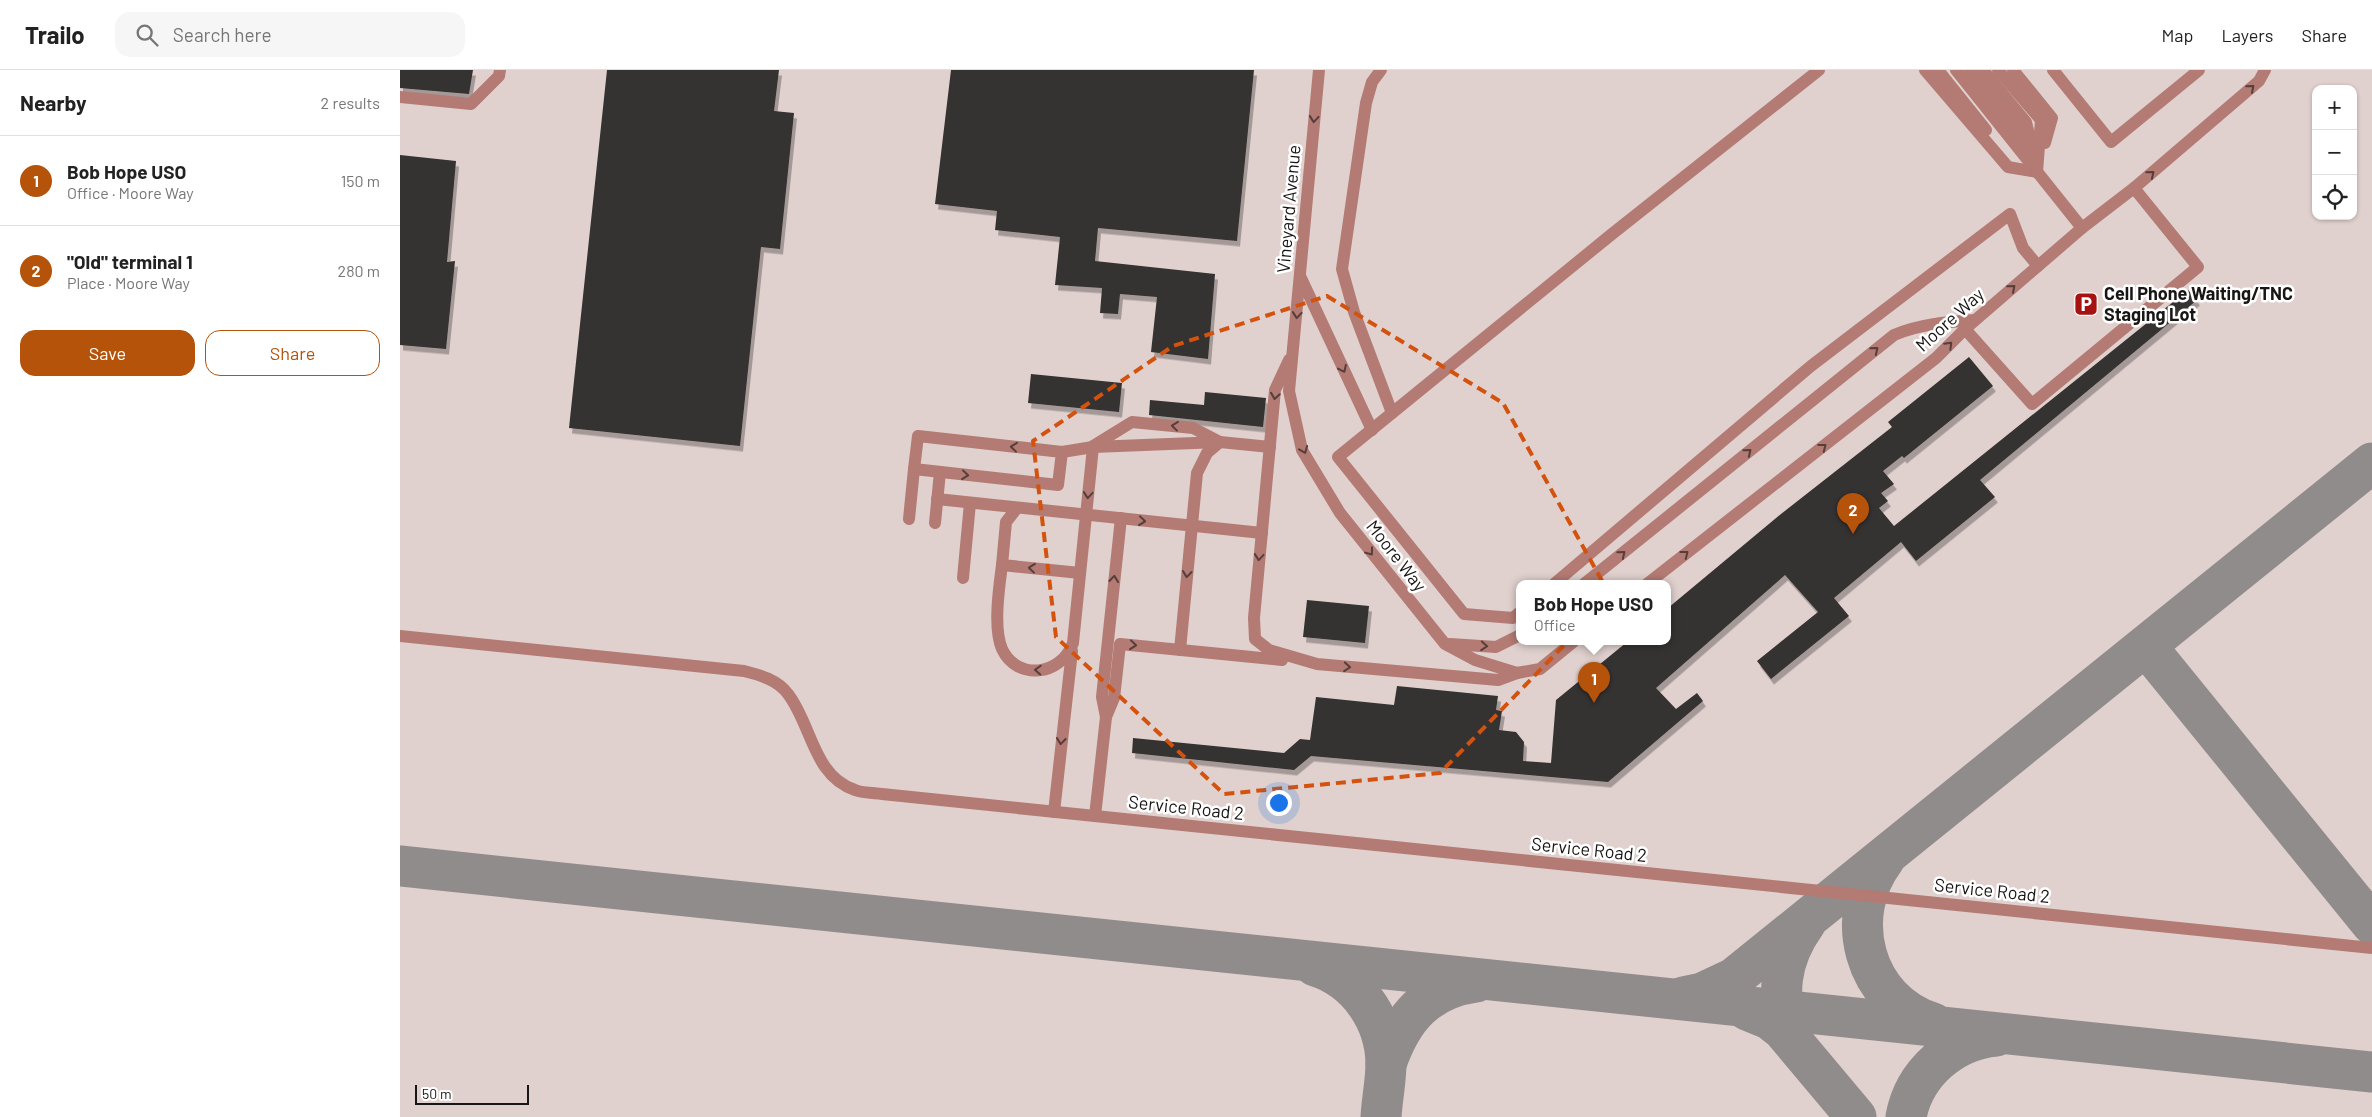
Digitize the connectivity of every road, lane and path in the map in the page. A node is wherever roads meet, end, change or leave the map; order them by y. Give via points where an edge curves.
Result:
1 (500, 70) edge
2 (1319, 70) edge
3 (1381, 70) edge
4 (1819, 70) edge
5 (1925, 70) edge
6 (1938, 70) edge
7 (1956, 70) edge
8 (1970, 70) edge
9 (1983, 70) edge
10 (1998, 70) edge
11 (2013, 70) edge
12 (2054, 70) edge
13 (2199, 70) edge
14 (2266, 70) edge
15 (400, 96) edge
16 (2037, 172) junction
17 (2134, 188) junction
18 (2082, 228) junction
19 (2038, 266) junction
20 (1300, 277) junction
21 (1970, 324) junction
22 (1293, 351) junction
23 (1392, 413) junction
24 (1372, 430) junction
25 (1220, 442) junction
26 (1093, 447) junction
27 (1270, 447) junction
28 (1062, 452) junction
29 (914, 469) junction
30 (940, 472) junction
31 (937, 499) junction
32 (970, 503) junction
33 (1017, 508) junction
34 (1086, 515) junction
35 (1121, 518) junction
36 (909, 519) dead end
37 (935, 523) dead end
38 (1192, 526) junction
39 (1262, 533) junction
40 (1002, 565) junction
41 (1080, 573) junction
42 (963, 578) dead end
43 (1559, 580) edge
44 (1589, 580) edge
45 (1652, 580) edge
46 (1516, 615) edge
47 (400, 636) edge
48 (1516, 637) edge
49 (1072, 644) junction
50 (1445, 644) junction
51 (1569, 645) edge
52 (1180, 650) junction
53 (1317, 664) junction
54 (1516, 673) junction
55 (1106, 717) junction
56 (1054, 812) junction
57 (1095, 816) junction
58 (2372, 948) edge

1 - 15 street via 499,76 471,104
2 -> 20 street, Vineyard Avenue
3 - 23 street via 1372,82 1366,103 1342,268 1354,312
4 - 23 street
5 - 16 street via 2008,168
6 - 16 street via 2012,161
7 - 16 street
8 - 16 street via 2017,128
9 - 16 street via 2026,122
10 - 16 street via 2041,120
11 - 16 street via 2052,118
12 - 13 street via 2111,142
17 -> 14 street, Moore Way via 2259,80
16 - 18 street
17 - 18 street, Moore Way
17 - 21 street via 2198,267 2032,404 1990,357
18 - 19 street, Moore Way
21 -> 19 street, Moore Way
19 - 43 street via 2023,248 2010,214 1812,366
20 -> 22 street, Vineyard Avenue
20 -> 24 street
44 -> 21 street via 1894,335 1921,325
45 -> 21 street, Moore Way via 1936,358
22 -> 27 street via 1275,390
22 -> 50 street, Moore Way via 1289,391 1302,450 1340,513
23 - 24 street
24 - 46 street via 1338,457 1464,614 1513,618
25 - 26 street
25 -> 26 street via 1193,428 1132,422
25 - 27 street
25 - 38 street via 1206,453 1198,473
26 - 28 street
26 -> 34 street
27 - 39 street
28 -> 29 street via 918,436
30 -> 28 street via 1058,485
29 - 30 street
29 - 36 street
30 - 31 street
31 - 32 street
31 - 37 street
32 - 33 street
32 - 42 street
33 - 34 street
33 - 40 street via 1006,522
34 - 35 street
34 - 41 street
35 -> 38 street
55 -> 35 street via 1102,697
38 - 39 street
38 -> 52 street
39 -> 53 street via 1254,618 1256,639 1269,650
41 -> 40 street
49 -> 40 street via 1068,656 1060,664 1045,670 1025,669 1012,661 1003,650 998,633
41 - 49 street
47 - 56 street, Service Road 2 via 762,675 788,693 817,755 834,778 855,790
50 -> 48 street via 1496,647
49 -> 56 street
50 - 54 street, Moore Way via 1475,660
51 - 54 street, Moore Way via 1540,669
52 - 53 street
55 -> 52 street via 1114,698 1120,644
53 -> 54 street via 1498,680
55 - 57 street
56 - 57 street, Service Road 2
57 - 58 street, Service Road 2

